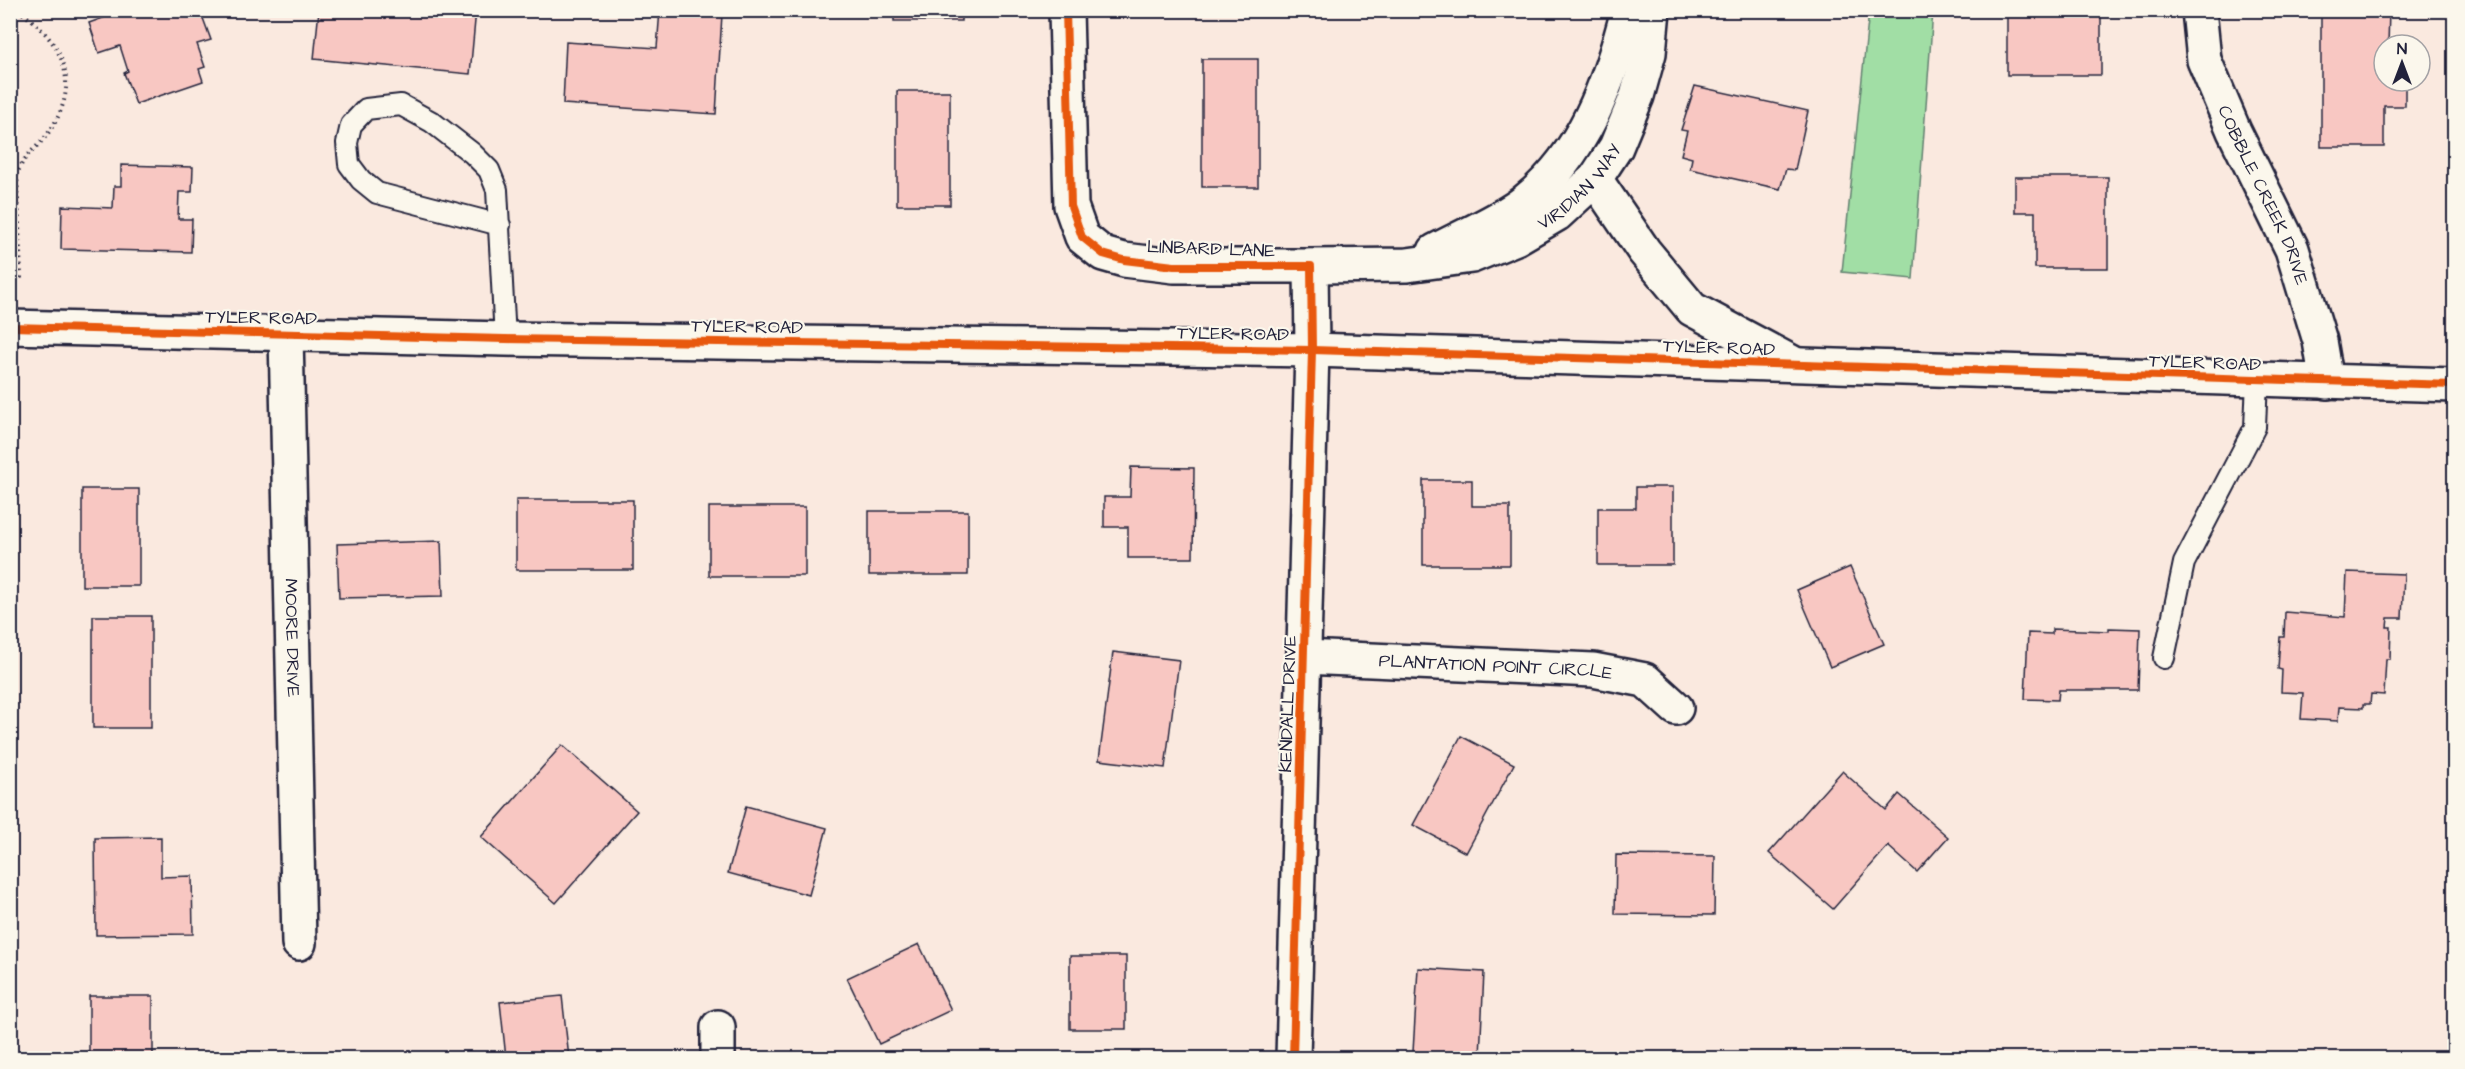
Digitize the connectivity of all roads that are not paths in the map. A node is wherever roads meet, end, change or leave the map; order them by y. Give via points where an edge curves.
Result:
1 (1066, 10) edge
2 (1628, 10) edge
3 (1653, 10) edge
4 (2199, 10) edge
5 (1595, 179) junction
6 (500, 225) junction
7 (1407, 265) junction
8 (1311, 266) junction
9 (10, 327) edge
10 (286, 334) junction
11 (505, 339) junction
12 (1312, 350) junction
13 (1798, 365) junction
14 (2257, 380) junction
15 (2326, 382) junction
16 (2454, 385) edge
17 (1304, 657) junction
18 (2164, 658) dead end
19 (1676, 708) dead end
20 (299, 943) dead end
21 (1293, 1059) edge

1 - 8 street, LINBARD LANE via 1071,206 1082,237 1103,254 1124,260 1174,266
2 - 7 street, VIRIDIAN WAY via 1603,93 1588,127 1549,179 1523,203
3 - 5 street, VIRIDIAN WAY via 1649,53 1636,96 1616,147
4 - 15 street, COBBLE CREEK DRIVE via 2204,60 2292,249 2320,341
5 - 7 street, VIRIDIAN WAY via 1557,214 1516,238 1472,256
5 - 13 street via 1644,251 1692,309
6 - 6 lane via 497,190 489,170 432,122 401,105 366,109 351,125 347,143 349,164 377,193
6 - 11 lane
7 - 8 street, VIRIDIAN WAY
8 - 12 street
9 - 10 street, TYLER ROAD
10 - 11 street, TYLER ROAD
10 - 20 street, MOORE DRIVE
11 - 12 street, TYLER ROAD
12 - 13 street, TYLER ROAD
12 - 17 street, KENDALL DRIVE
13 - 14 street, TYLER ROAD
14 - 15 street, TYLER ROAD
14 - 18 lane via 2255,427 2184,563
15 - 16 street, TYLER ROAD
17 - 19 street, PLANTATION POINT CIRCLE via 1593,670 1645,680
17 - 21 street, KENDALL DRIVE

